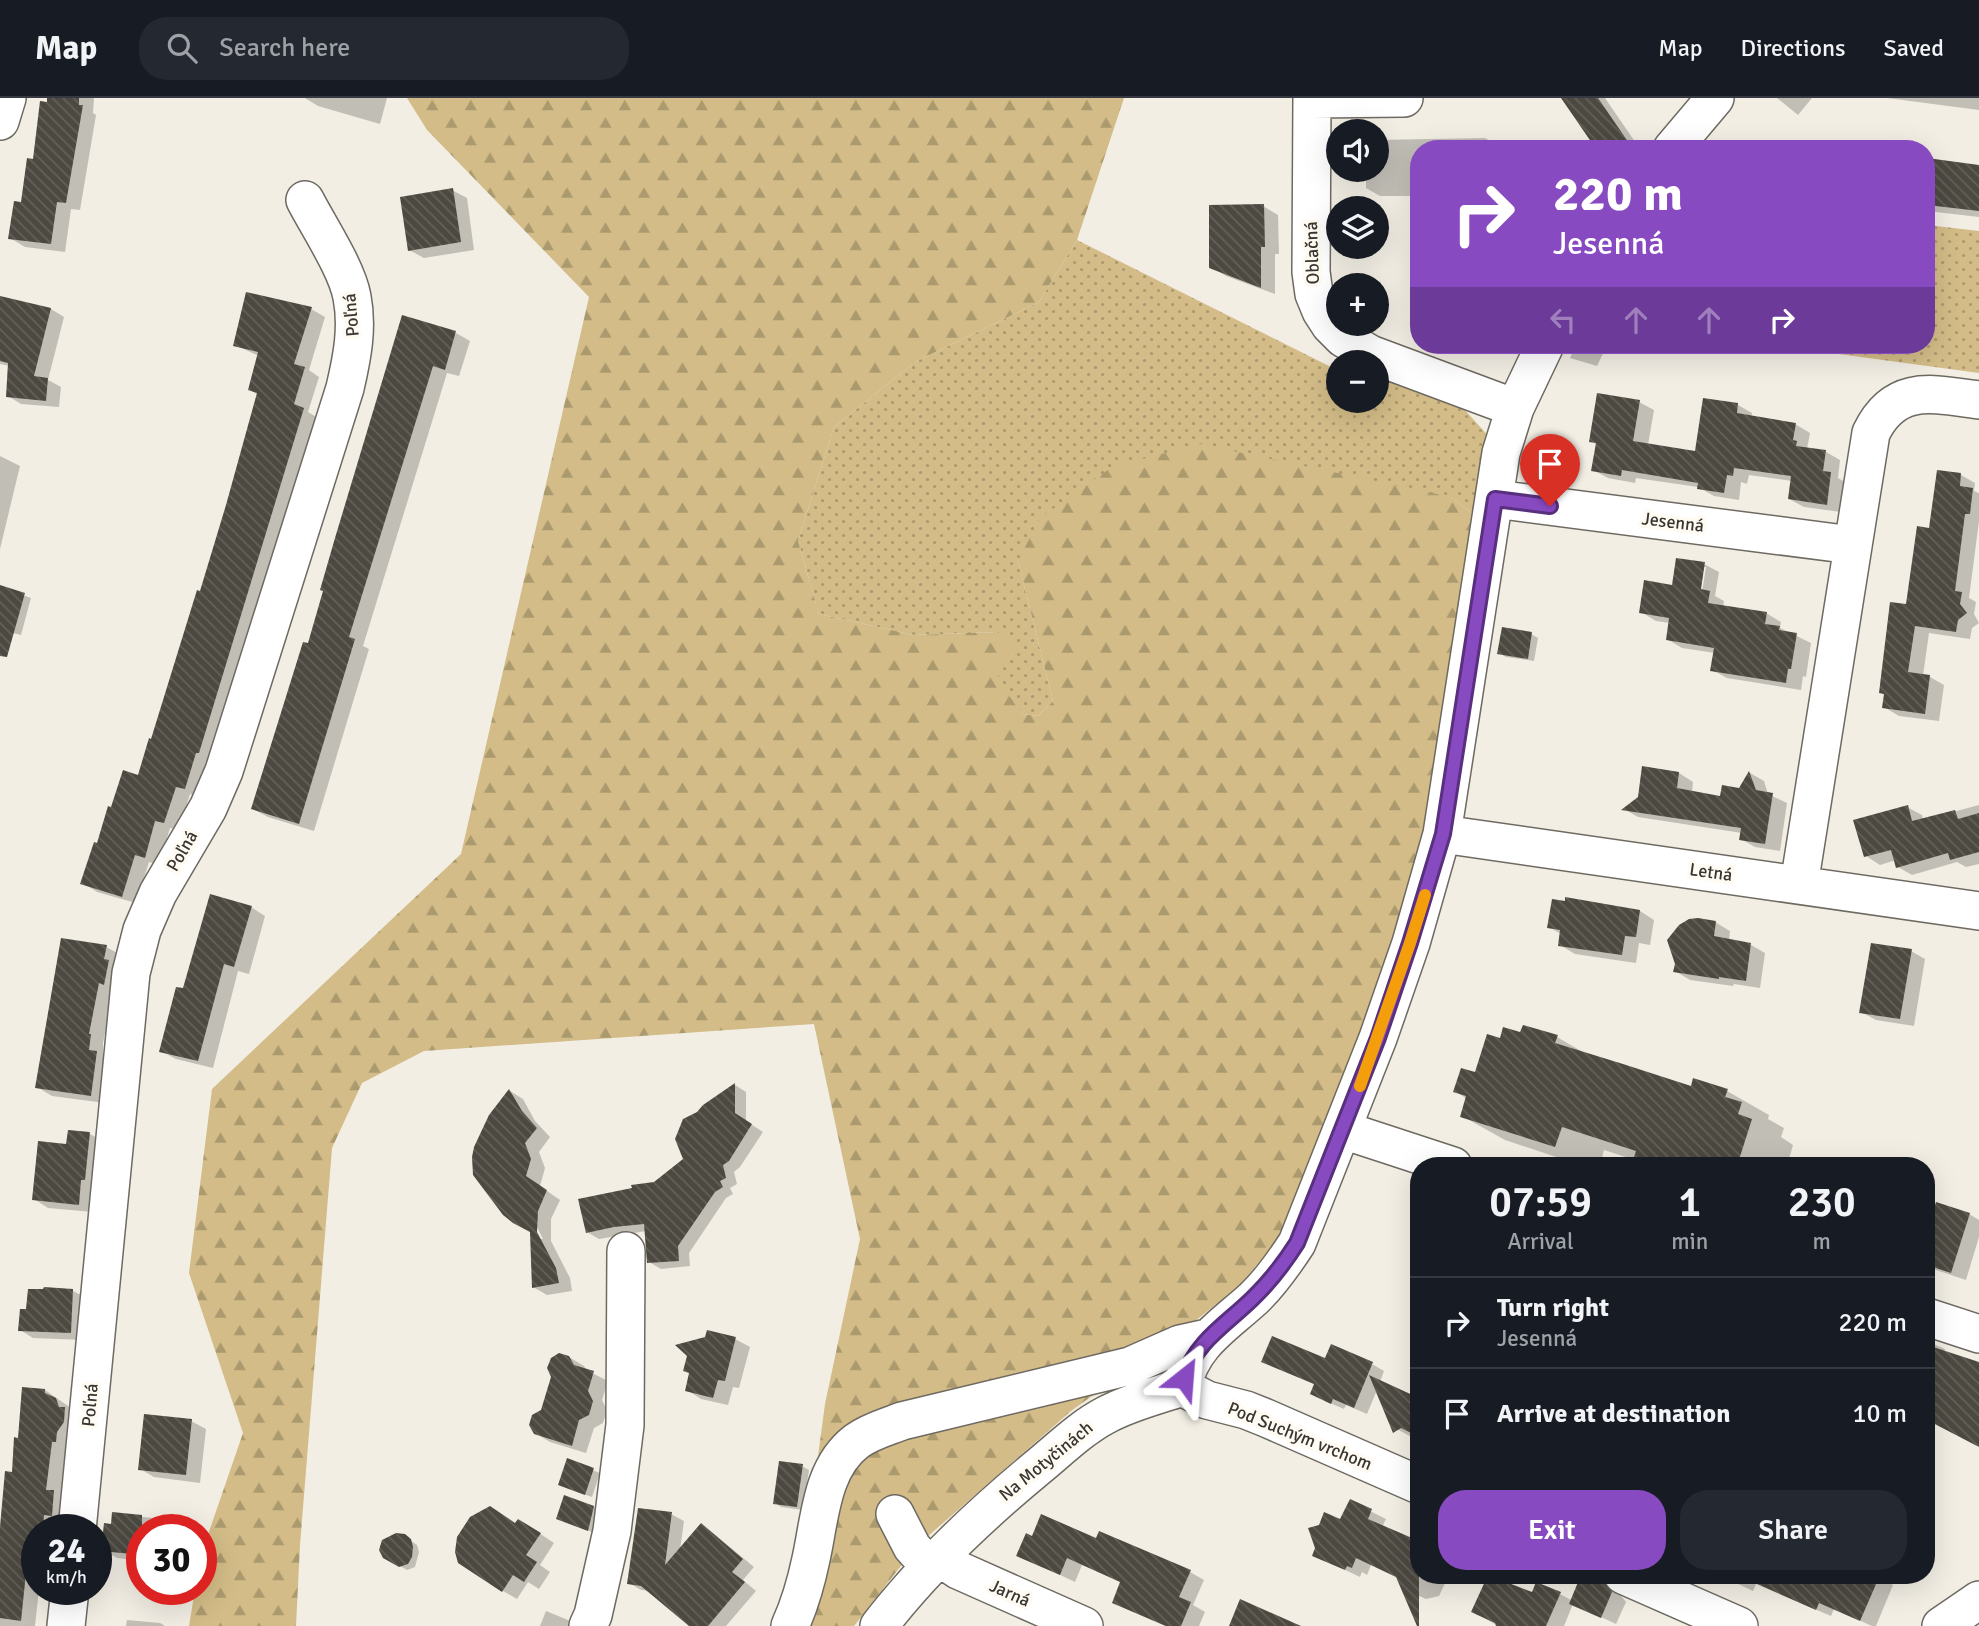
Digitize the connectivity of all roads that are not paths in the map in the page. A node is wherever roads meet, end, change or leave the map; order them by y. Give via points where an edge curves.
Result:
1 (7, 98) edge
2 (1312, 98) edge
3 (1404, 98) edge
4 (1715, 98) edge
5 (0, 121) edge
6 (1680, 140) edge
7 (305, 200) dead end
8 (1541, 354) edge
9 (1979, 400) edge
10 (1515, 408) junction
11 (1495, 499) junction
12 (1852, 545) junction
13 (1443, 834) junction
14 (1799, 885) junction
15 (1979, 911) edge
16 (1343, 1130) junction
17 (1426, 1157) edge
18 (626, 1251) dead end
19 (1935, 1320) edge
20 (1979, 1334) edge
21 (1207, 1338) junction
22 (1182, 1387) junction
23 (1410, 1481) edge
24 (79, 1514) edge
25 (895, 1514) dead end
26 (934, 1561) junction
27 (1644, 1584) edge
28 (1979, 1600) edge
29 (68, 1605) edge
30 (598, 1622) edge
31 (1737, 1625) edge
32 (66, 1626) edge
33 (790, 1626) edge
34 (879, 1626) edge
35 (1084, 1626) edge
36 (1941, 1626) edge

1 - 5 street
2 - 3 street, Oblačná
2 - 10 street, Oblačná via 1311,272 1314,294 1326,318 1357,348
4 - 6 street
7 - 24 street, Poľná via 352,295 355,326 345,388 223,771 208,808 158,893 131,973
8 - 10 street
9 - 12 street via 1918,394 1883,412 1871,433
10 - 11 street
11 - 12 street, Jesenná
11 - 13 street
12 - 14 street
13 - 14 street, Letná
13 - 16 street via 1410,943
14 - 15 street, Letná
16 - 17 street
16 - 21 street via 1297,1243 1279,1271
18 - 30 street via 625,1425
19 - 20 street
21 - 22 street via 1187,1368
21 - 33 street via 1180,1343 1130,1366 902,1421 855,1442 829,1480 801,1600
22 - 23 street, Pod Suchým vrchom
22 - 26 street, Na Motyčinách via 1129,1404 1077,1434 995,1502
25 - 26 street via 912,1547
26 - 34 street, Na Motyčinách
26 - 35 street, Jarná
27 - 31 street
28 - 36 street
29 - 32 street

